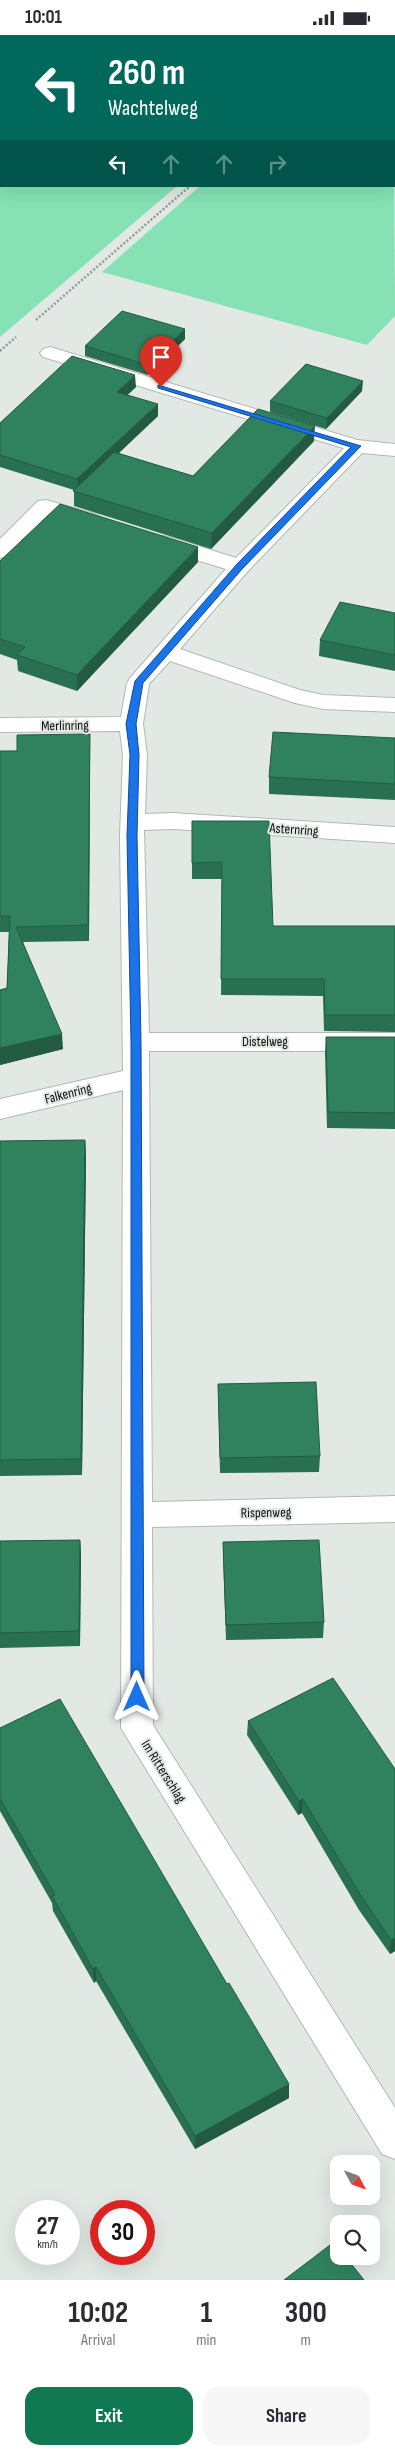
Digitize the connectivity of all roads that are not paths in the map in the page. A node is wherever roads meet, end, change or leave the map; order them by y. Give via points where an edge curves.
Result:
1 (50, 353) dead end
2 (357, 446) junction
3 (395, 450) edge
4 (111, 526) edge
5 (138, 535) edge
6 (0, 551) edge
7 (240, 566) junction
8 (166, 652) junction
9 (395, 705) edge
10 (131, 724) junction
11 (0, 725) edge
12 (132, 822) junction
13 (395, 835) edge
14 (136, 1042) junction
15 (395, 1042) edge
16 (136, 1077) junction
17 (0, 1109) edge
18 (395, 1509) edge
19 (138, 1515) junction
20 (395, 2141) edge

1 - 2 street
2 - 3 street
2 - 7 street, Im Ritterschlag
4 - 6 street via 46,506
5 - 7 street
7 - 8 street, Im Ritterschlag
8 - 9 street via 295,697 323,702
8 - 10 street, Im Ritterschlag via 138,683
10 - 11 street, Merlinring
10 - 12 street, Im Ritterschlag via 134,755
12 - 13 street, Asternring via 173,821
12 - 14 street, Im Ritterschlag
14 - 15 street, Distelweg
14 - 16 street, Im Ritterschlag
16 - 17 street, Falkenring
16 - 19 street, Im Ritterschlag
18 - 19 street, Rispenweg
19 - 20 street, Im Ritterschlag via 137,1728

